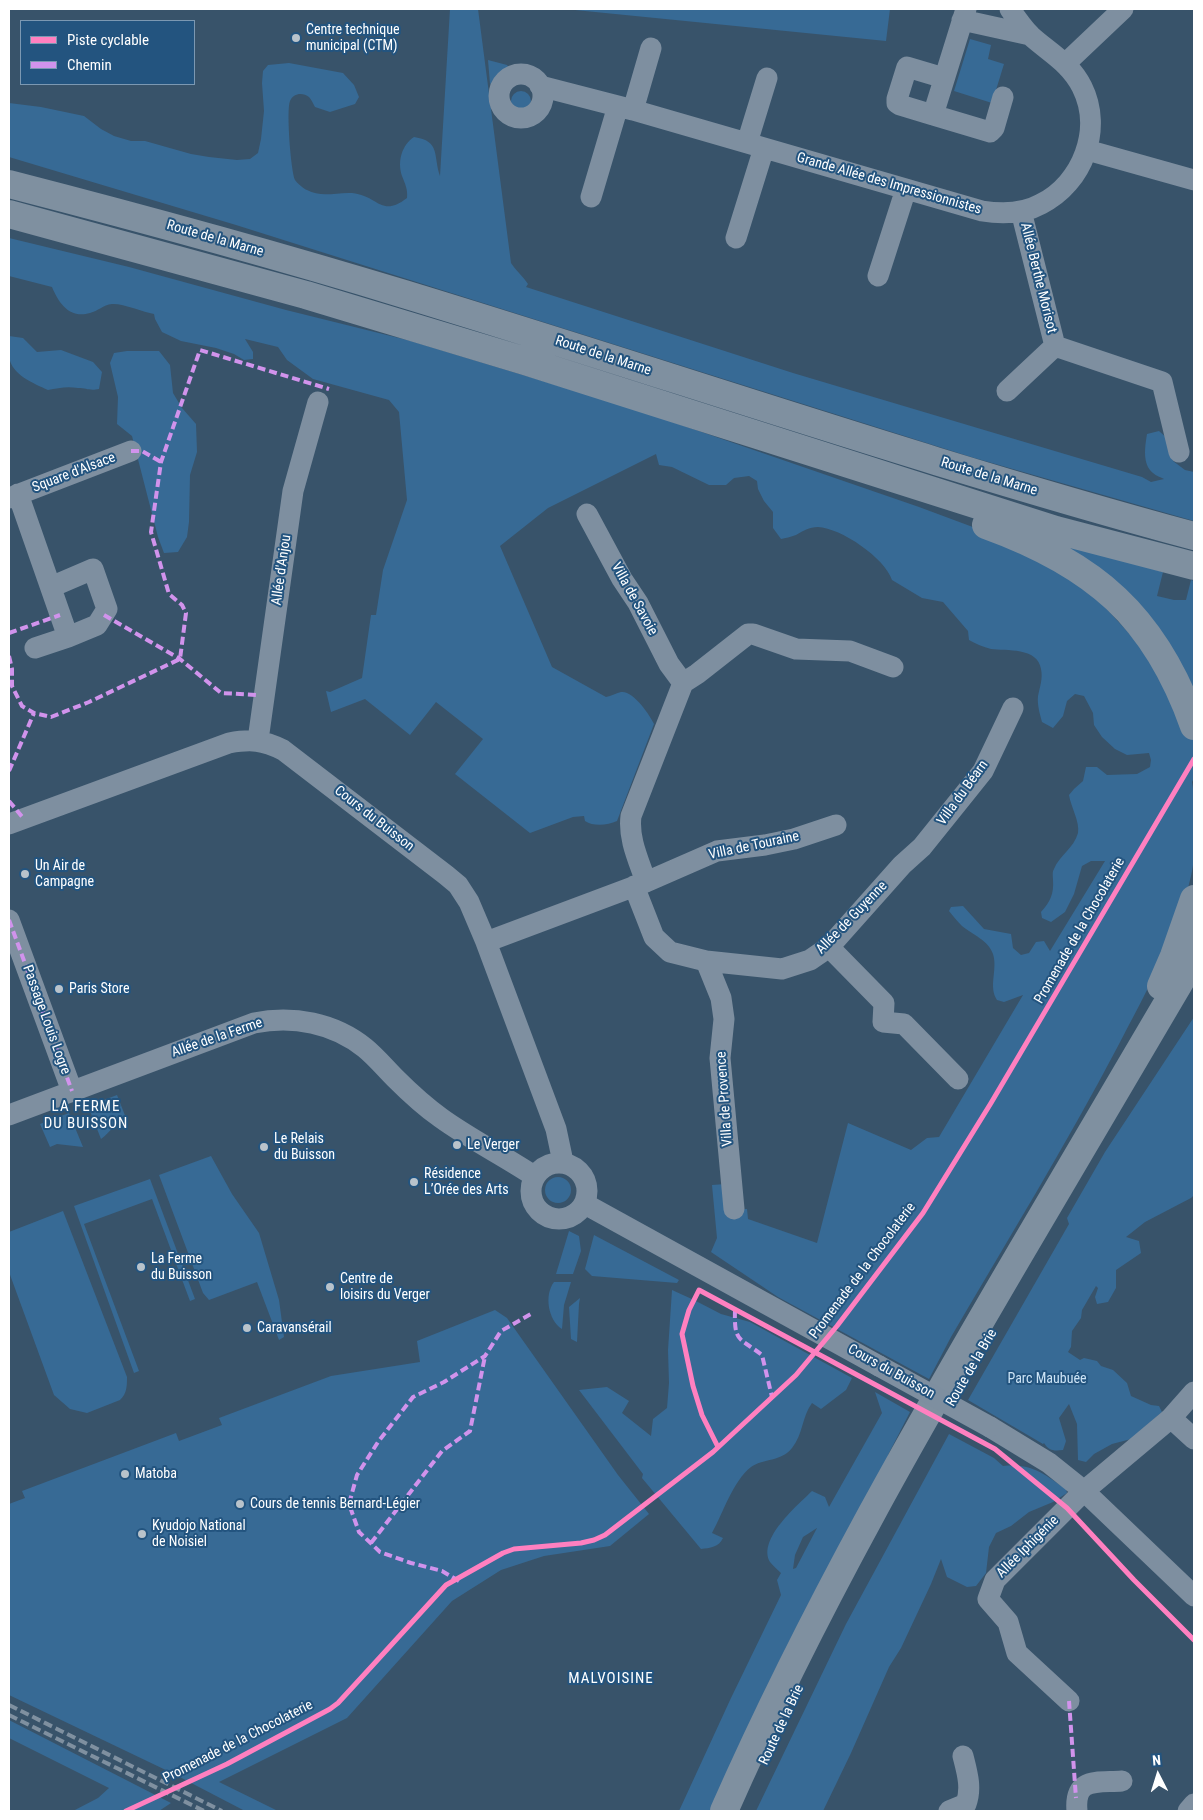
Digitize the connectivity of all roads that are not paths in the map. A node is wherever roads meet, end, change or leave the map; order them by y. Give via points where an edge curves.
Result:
1 (1010, 9) edge
2 (1123, 9) edge
3 (964, 14) edge
4 (1030, 35) junction
5 (651, 48) dead end
6 (1066, 63) junction
7 (767, 78) dead end
8 (944, 78) junction
9 (540, 86) dead end
10 (1003, 97) dead end
11 (626, 108) junction
12 (933, 116) junction
13 (756, 145) junction
14 (1087, 150) junction
15 (1194, 180) edge
16 (9, 184) edge
17 (906, 190) junction
18 (592, 197) dead end
19 (1021, 211) junction
20 (9, 214) edge
21 (58, 227) junction
22 (9, 229) edge
23 (736, 238) dead end
24 (878, 276) dead end
25 (1054, 346) junction
26 (1008, 391) dead end
27 (318, 402) dead end
28 (131, 451) dead end
29 (1179, 452) dead end
30 (852, 465) junction
31 (13, 496) edge
32 (588, 514) dead end
33 (1194, 536) edge
34 (1194, 566) edge
35 (51, 587) junction
36 (68, 637) junction
37 (35, 648) dead end
38 (893, 667) dead end
39 (682, 683) junction
40 (1013, 708) dead end
41 (1194, 725) edge
42 (258, 740) junction
43 (9, 824) edge
44 (836, 825) dead end
45 (922, 847) joint
46 (640, 884) junction
47 (1194, 899) edge
48 (9, 920) edge
49 (486, 942) junction
50 (829, 947) junction
51 (1194, 958) edge
52 (706, 961) junction
53 (1194, 988) edge
54 (958, 1079) dead end
55 (72, 1091) junction
56 (9, 1115) edge
57 (1100, 1118) junction
58 (563, 1162) junction
59 (534, 1176) junction
60 (585, 1204) junction
61 (734, 1210) dead end
62 (1194, 1392) edge
63 (1171, 1418) junction
64 (1194, 1439) edge
65 (1084, 1491) junction
66 (1194, 1596) edge
67 (1069, 1701) dead end
68 (963, 1756) dead end
69 (1122, 1781) dead end
70 (1194, 1804) edge
71 (724, 1811) edge
72 (742, 1811) edge
73 (949, 1811) edge
74 (1077, 1811) edge
75 (1188, 1811) edge

1 - 4 street, Grande Allée des Impressionnistes
2 - 6 street
3 - 4 street
3 - 8 street
4 - 6 street, Grande Allée des Impressionnistes
5 - 11 street
6 - 14 street, Grande Allée des Impressionnistes via 1079,81 1088,103
7 - 13 street
8 - 12 street
8 - 12 street via 907,68 902,80 897,103
9 - 11 street, Grande Allée des Impressionnistes
10 - 12 street via 990,132
11 - 13 street, Grande Allée des Impressionnistes
11 - 18 street
13 - 17 street, Grande Allée des Impressionnistes
13 - 23 street
14 - 15 street
14 - 19 street, Grande Allée des Impressionnistes via 1069,183 1043,204
16 - 33 highway, Route de la Marne via 322,269 941,463
17 - 19 street, Grande Allée des Impressionnistes via 982,211
17 - 24 street
19 - 25 street, Allée Berthe Morisot
20 - 21 highway, Route de la Marne
21 - 22 highway
21 - 30 highway, Route de la Marne via 316,297
25 - 26 street, Allée Berthe Morisot
25 - 29 street, Allée Berthe Morisot via 1162,382
27 - 42 street, Allée d'Anjou via 293,491
28 - 31 street, Square d'Alsace
30 - 34 highway, Route de la Marne via 1056,530
30 - 41 highway via 884,489 1007,532 1083,571 1119,600 1149,637 1179,686
31 - 35 street
32 - 39 street, Villa de Savoie
35 - 36 street
35 - 36 street via 90,561 107,609 97,625
36 - 37 street
38 - 39 street via 850,651 796,649 748,634
39 - 46 street, Allée de Guyenne via 631,816 631,838
40 - 45 street, Villa du Béarn via 983,771
42 - 43 street, Cours du Buisson via 211,748
42 - 49 street, Cours du Buisson via 296,758 458,885
44 - 46 street, Villa de Touraine via 794,839 718,851
45 - 50 street, Allée de Guyenne
46 - 49 street
46 - 52 street, Allée de Guyenne via 654,937 670,952
47 - 57 highway via 1153,1004 1109,1084
48 - 55 street, Passage Louis Logre
49 - 58 street, Cours du Buisson via 556,1129
50 - 52 street, Allée de Guyenne via 810,960 782,969
50 - 54 street via 884,1003 883,1022 904,1024
51 - 57 highway, Route de la Brie
52 - 61 street, Villa de Provence via 721,998 724,1019 720,1058
53 - 72 highway, Route de la Brie via 937,1427 791,1704
55 - 56 street, Allée de la Ferme
55 - 59 street, Allée de la Ferme via 254,1023 307,1021 325,1026 365,1048 442,1118
57 - 71 highway, Route de la Brie via 922,1421 811,1629
58 - 59 street via 547,1165
58 - 60 street via 579,1170 584,1178 587,1186
59 - 60 street via 531,1198 545,1216 567,1218
60 - 65 street, Cours du Buisson, bridge via 990,1427 1049,1463
62 - 63 street
63 - 64 street
63 - 65 street
65 - 66 street, Cours du Buisson
65 - 67 street, Allée Iphigénie via 994,1580 988,1600 1008,1622 1017,1653
68 - 73 street via 969,1796 966,1804
69 - 74 street via 1088,1784 1080,1789 1076,1798
70 - 75 street

